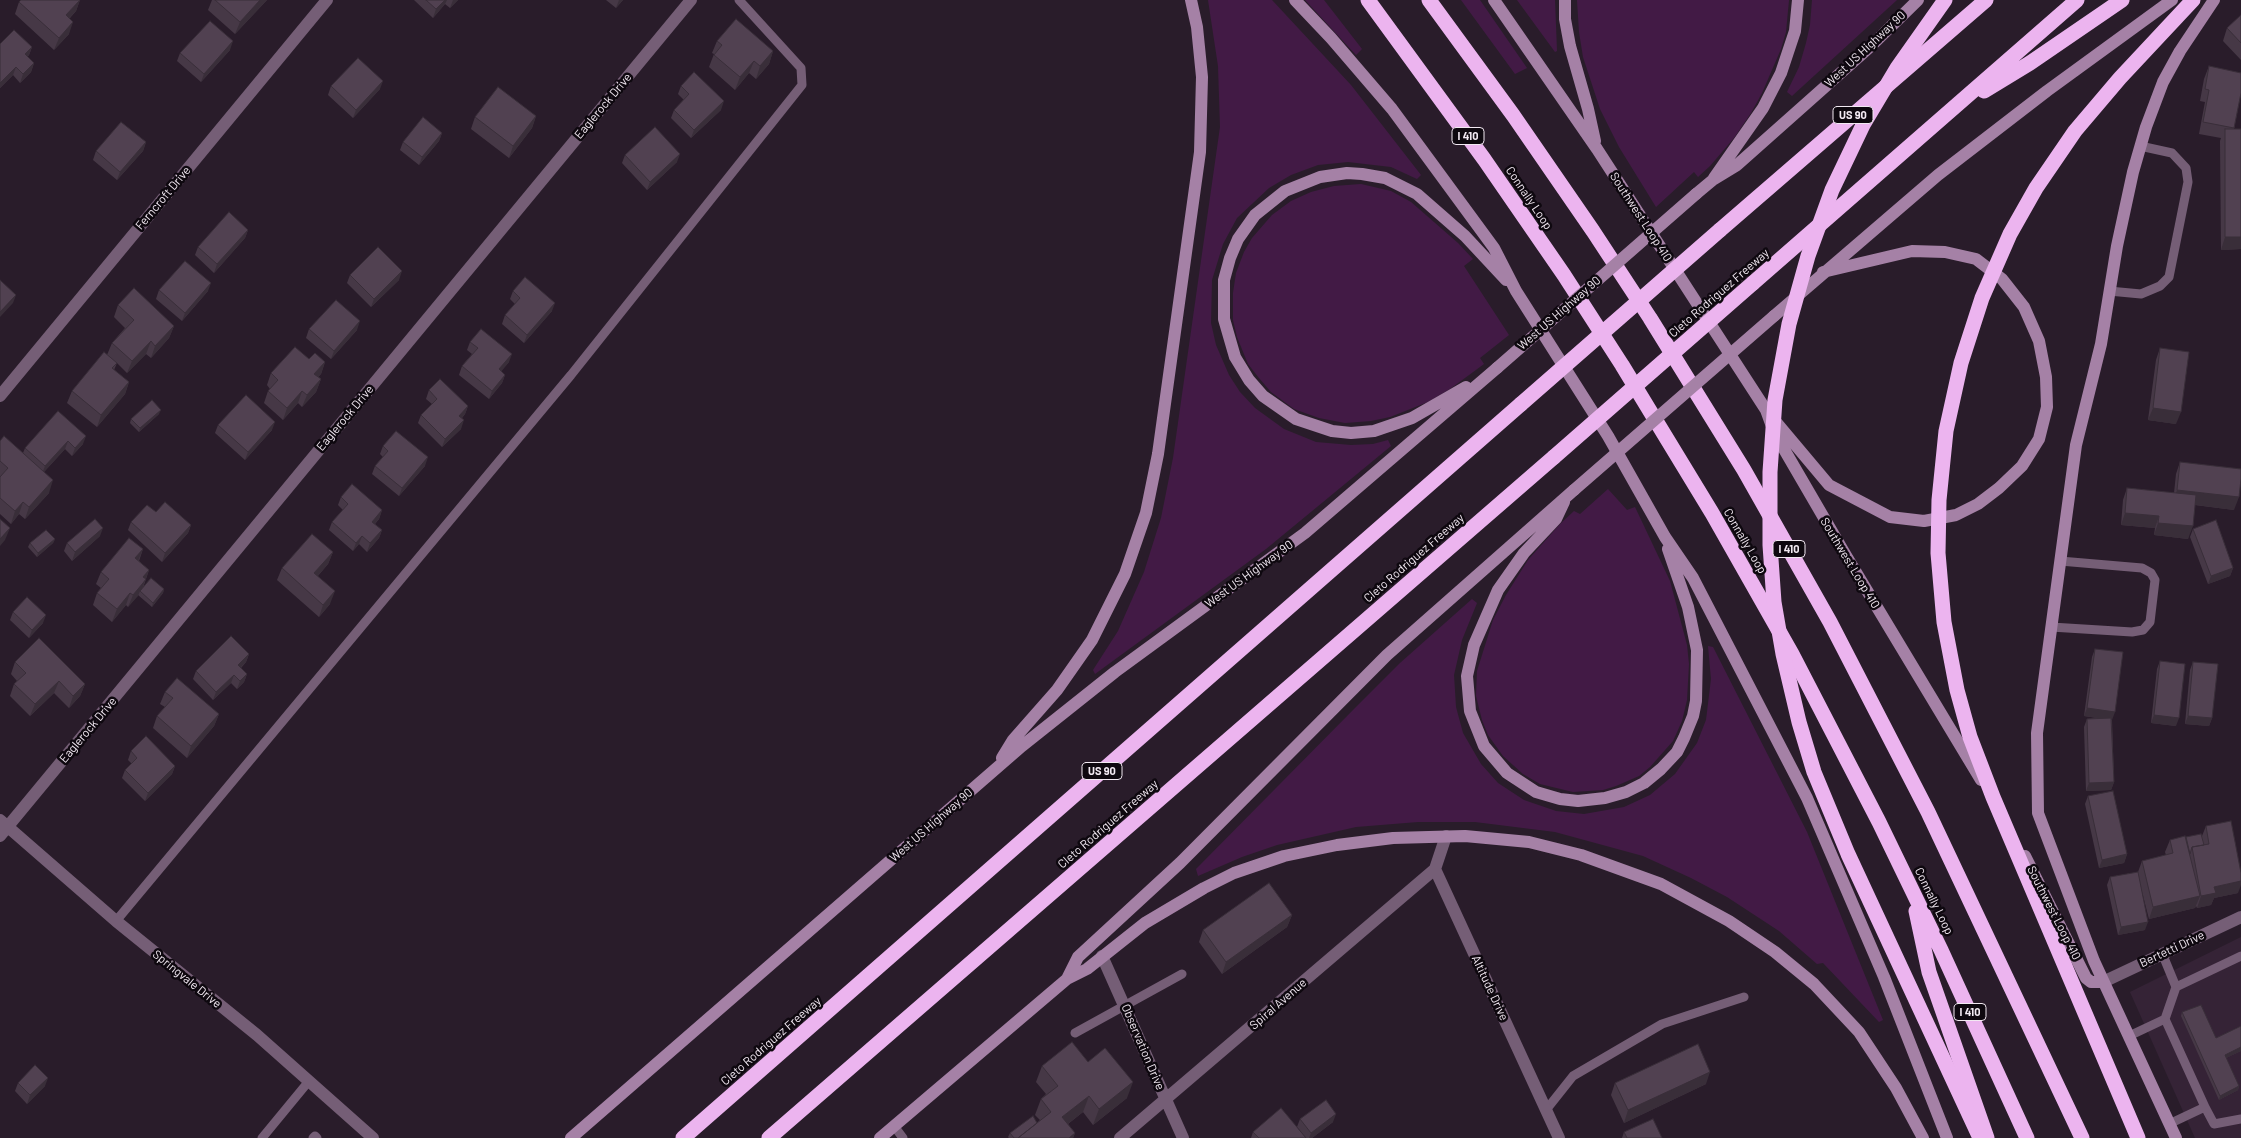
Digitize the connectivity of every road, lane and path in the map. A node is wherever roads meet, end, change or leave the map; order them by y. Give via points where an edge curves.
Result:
1 (327, 0) edge
2 (691, 0) edge
3 (739, 0) edge
4 (1192, 0) edge
5 (1295, 0) edge
6 (1368, 0) edge
7 (1429, 0) edge
8 (1494, 0) edge
9 (1565, 0) edge
10 (1798, 0) edge
11 (1918, 0) edge
12 (1945, 0) edge
13 (1986, 0) edge
14 (2078, 0) edge
15 (2122, 0) edge
16 (2172, 0) edge
17 (2193, 0) edge
18 (2214, 0) edge
19 (1949, 112) junction
20 (2140, 146) junction
21 (1597, 149) junction
22 (1714, 179) junction
23 (1823, 272) junction
24 (1516, 291) junction
25 (2109, 291) junction
26 (1479, 383) junction
27 (0, 396) edge
28 (1766, 410) junction
29 (1570, 494) junction
30 (1664, 537) junction
31 (2060, 561) junction
32 (2051, 628) junction
33 (995, 769) junction
34 (3, 827) edge
35 (1446, 836) junction
36 (1435, 869) junction
37 (1911, 887) junction
38 (2241, 917) edge
39 (116, 921) junction
40 (2162, 953) junction
41 (1102, 956) junction
42 (2241, 956) edge
43 (1182, 974) dead end
44 (1066, 979) junction
45 (2103, 982) junction
46 (2176, 987) junction
47 (1744, 997) dead end
48 (1125, 1006) junction
49 (2165, 1019) junction
50 (1075, 1033) dead end
51 (2129, 1036) junction
52 (309, 1081) junction
53 (1166, 1099) junction
54 (2205, 1107) junction
55 (1546, 1110) junction
56 (2241, 1119) edge
57 (2169, 1124) junction
58 (894, 1126) junction
59 (262, 1138) edge
60 (373, 1138) edge
61 (571, 1138) edge
62 (683, 1138) edge
63 (769, 1138) edge
64 (880, 1138) edge
65 (903, 1138) edge
66 (1120, 1138) edge
67 (1184, 1138) edge
68 (1559, 1138) edge
69 (1923, 1138) edge
70 (1947, 1138) edge
71 (1980, 1138) edge
72 (1987, 1138) edge
73 (2027, 1138) edge
74 (2082, 1138) edge
75 (2138, 1138) edge
76 (2176, 1138) edge

1 - 27 street, Ferncroft Drive
2 - 34 street, Eaglerock Drive
3 - 39 lane via 801,68 802,85 565,382
4 - 33 main road via 1202,66 1201,137 1158,454 1146,513 1125,574 1092,640 1067,677 1013,740
5 - 24 main road via 1364,75 1431,162 1494,248
6 - 37 highway, Connally Loop / I 410 via 1524,217 1675,450 1792,654
7 - 74 highway, I 410 via 1593,231 1748,477 1830,622 1912,780
8 - 21 main road, Southwest Loop 410
9 - 21 main road via 1570,46
10 - 22 main road via 1795,31 1781,73 1763,108
11 - 22 main road, West US Highway 90 via 1737,165
12 - 71 highway, bridge via 1897,68 1863,125 1832,190 1808,256 1789,324 1775,400 1769,478 1770,546 1782,654 1814,772 1848,854
13 - 62 highway, Cleto Rodriguez Freeway / US 90, bridge
14 - 19 highway, Cleto Rodriguez Freeway
15 - 19 highway via 2030,63
16 - 23 main road via 1938,175
17 - 75 highway, bridge via 2075,131 2010,234 1982,298 1961,363 1946,431 1939,500 1938,553 1944,622 1968,730 1993,797
18 - 20 main road via 2172,65
19 - 63 highway, Cleto Rodriguez Freeway, bridge
20 - 25 main road
20 - 25 lane via 2172,153 2186,168 2188,182 2169,277 2160,286 2141,294
21 - 28 main road, Southwest Loop 410
22 - 26 main road, West US Highway 90, bridge
23 - 28 main road via 1912,251 1945,252 1976,259 2002,279 2024,307 2039,341 2046,377 2047,407 2039,439 2022,466 1978,504 1956,514 1924,522 1890,517 1829,485
23 - 29 main road, bridge
24 - 26 main road via 1465,236 1417,194 1385,178 1362,174 1320,176 1285,191 1264,206 1248,224 1230,258 1224,280 1224,318 1235,358 1263,396 1296,419 1332,431 1374,431 1402,422
24 - 30 main road via 1608,436
25 - 31 main road via 2101,344 2076,445
26 - 33 main road, West US Highway 90 via 1305,533 1115,672
28 - 45 main road, Southwest Loop 410 via 1774,432 1845,554 2014,836 2086,978 2091,982
29 - 30 main road via 1556,519 1524,553 1498,590 1474,644 1467,676 1470,711 1484,746 1507,773 1536,792 1578,801 1619,795 1656,774 1672,758 1684,738 1696,702 1697,650 1688,607
29 - 44 main road via 1387,655 1180,863 1078,957
30 - 70 main road via 1710,608 1807,798
31 - 32 main road
31 - 32 lane via 2142,568 2151,573 2155,580 2150,622 2143,630 2132,632
32 - 45 main road via 2037,733 2038,813
33 - 61 main road, West US Highway 90
34 - 39 street, Springvale Drive
35 - 36 street
35 - 41 main road via 1338,844 1250,867 1173,905
35 - 69 main road via 1529,842 1581,855 1661,884 1729,921 1788,962 1848,1019 1884,1069
36 - 53 street, Spiral Avenue
36 - 55 street, Altitude Drive
37 - 72 highway via 1929,972
37 - 73 highway, Connally Loop / I 410
38 - 40 street, Bertetti Drive
39 - 52 street, Springvale Drive
40 - 45 street, Bertetti Drive
40 - 46 lane
41 - 44 main road via 1087,969
41 - 48 street, Observation Drive
42 - 46 lane
43 - 48 lane
44 - 58 main road
45 - 51 main road
46 - 49 lane
47 - 55 lane via 1662,1024 1573,1076
48 - 50 lane
48 - 53 street, Observation Drive
49 - 51 lane
49 - 54 lane
51 - 57 main road
52 - 59 lane
52 - 60 street, Springvale Drive
53 - 66 street, Spiral Avenue
53 - 67 street, Observation Drive
54 - 56 lane via 2214,1124
54 - 57 lane
55 - 68 street, Altitude Drive
57 - 76 main road
58 - 64 main road
58 - 65 lane

